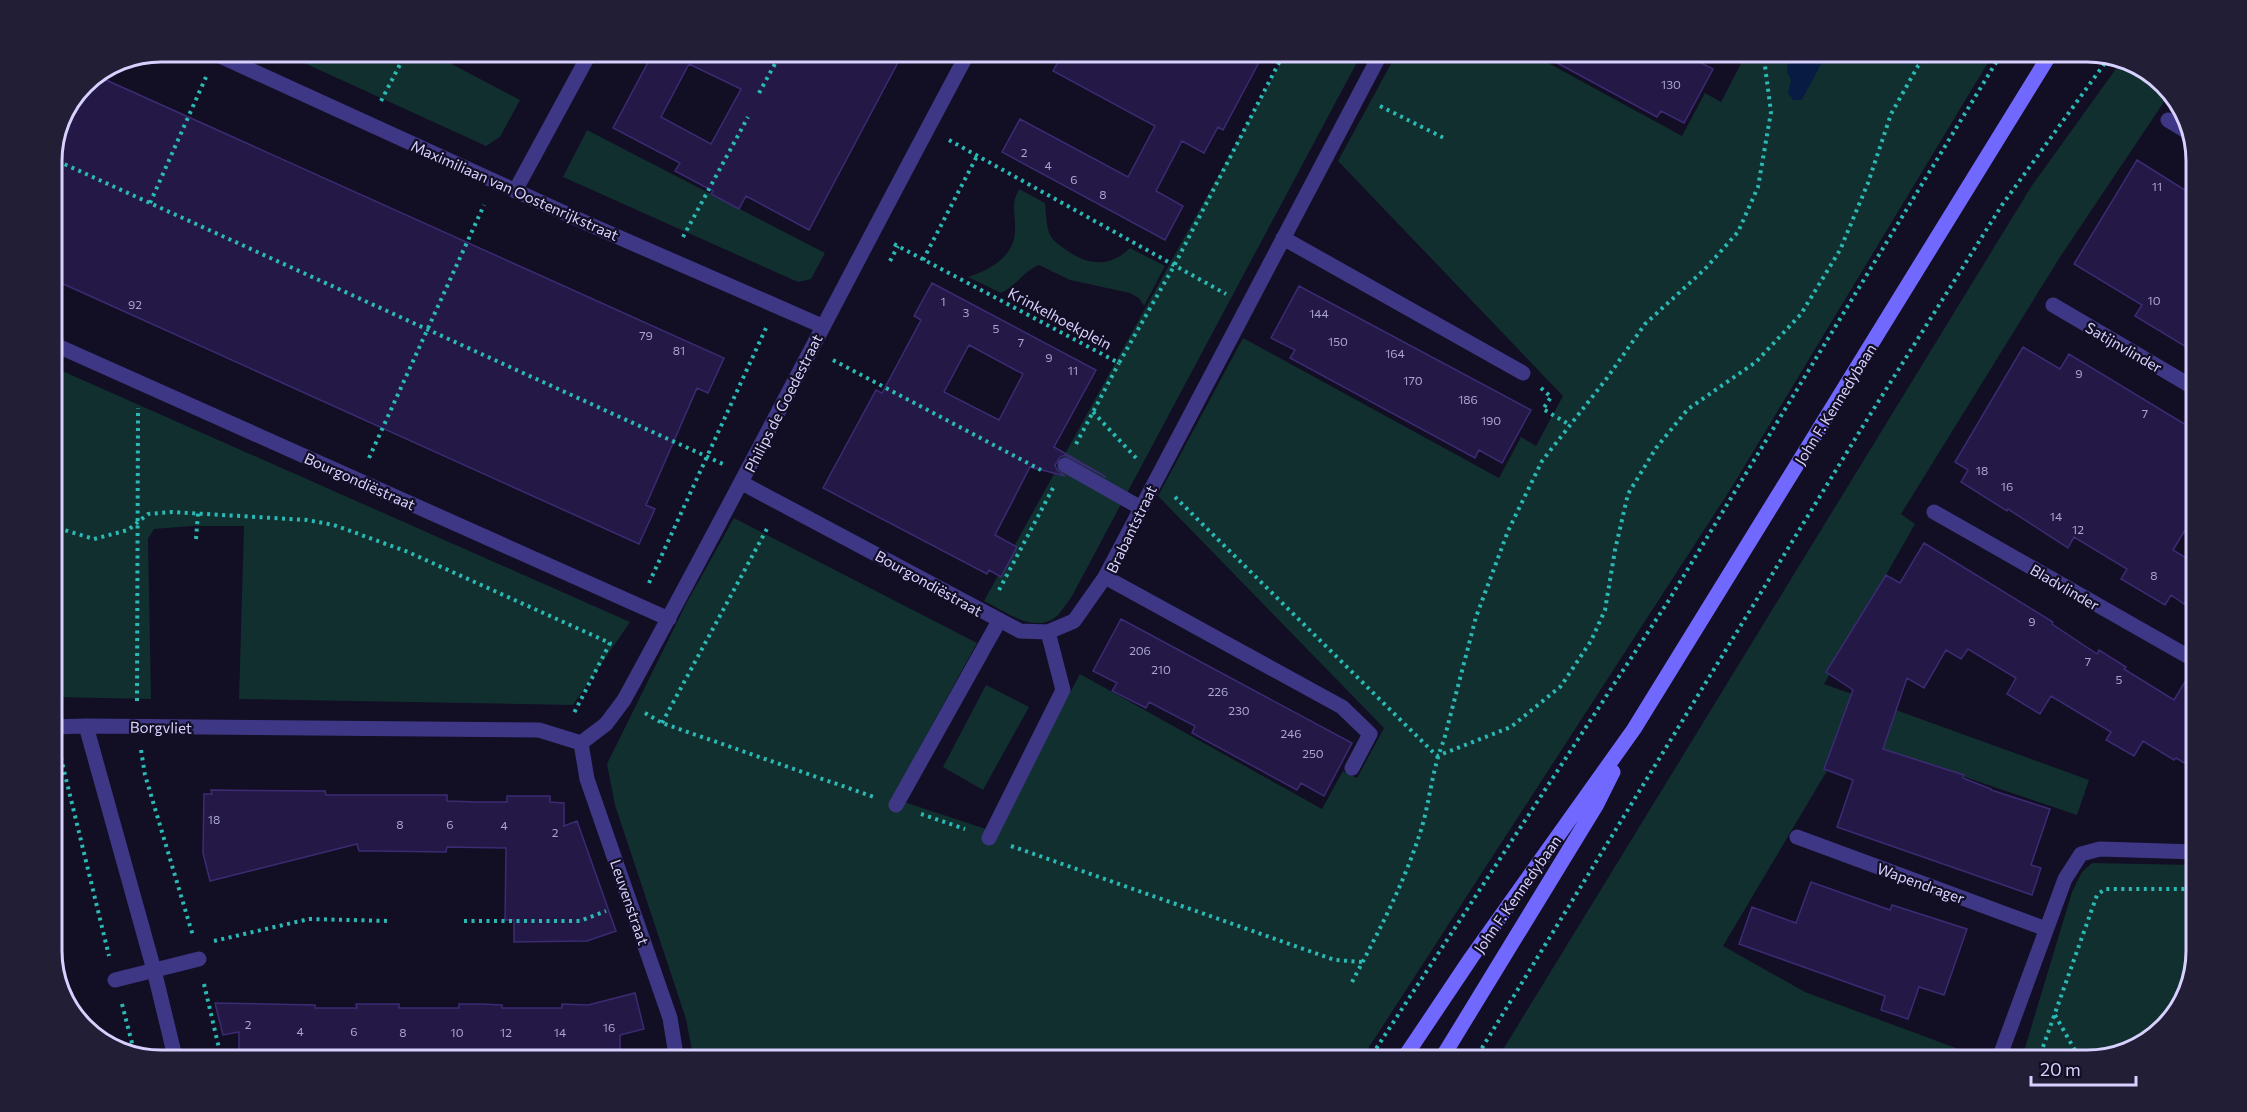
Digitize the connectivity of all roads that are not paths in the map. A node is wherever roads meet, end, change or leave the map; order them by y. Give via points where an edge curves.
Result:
1 (236, 62) edge
2 (585, 62) edge
3 (963, 62) edge
4 (1376, 62) edge
5 (2046, 62) edge
6 (2049, 62) edge
7 (2036, 80) junction
8 (2168, 120) dead end
9 (2179, 127) edge
10 (515, 191) junction
11 (1283, 238) junction
12 (2053, 305) dead end
13 (822, 326) junction
14 (62, 348) edge
15 (1523, 373) road end
16 (2185, 383) edge
17 (1065, 465) dead end
18 (744, 479) junction
19 (1140, 508) junction
20 (1934, 512) dead end
21 (1105, 577) junction
22 (669, 619) junction
23 (999, 621) junction
24 (1048, 632) junction
25 (2186, 655) edge
26 (86, 726) junction
27 (62, 727) edge
28 (1634, 729) junction
29 (581, 744) junction
30 (1352, 768) dead end
31 (896, 805) dead end
32 (1797, 837) dead end
33 (989, 838) dead end
34 (2186, 852) edge
35 (2046, 929) junction
36 (197, 952) road end
37 (154, 970) junction
38 (115, 980) road end
39 (174, 1051) edge
40 (675, 1051) edge
41 (1409, 1051) edge
42 (1446, 1051) edge
43 (2002, 1051) edge

1 - 10 street, Maximiliaan van Oostenrijkstraat
2 - 10 street
3 - 13 street, Philips de Goedestraat
4 - 11 street, Brabantstraat
5 - 7 main road, John F. Kennedybaan
6 - 7 main road, John F. Kennedybaan
7 - 28 main road, John F. Kennedybaan
8 - 9 street
10 - 13 street, Maximiliaan van Oostenrijkstraat
11 - 15 street
11 - 19 street, Brabantstraat
12 - 16 street, Satijnvlinder
13 - 18 street, Philips de Goedestraat
14 - 22 street, Bourgondiëstraat
17 - 19 street
18 - 22 street, Philips de Goedestraat
18 - 23 street, Bourgondiëstraat
19 - 21 street, Brabantstraat
20 - 25 street, Bladvlinder
21 - 24 street, Bourgondiëstraat via 1074,621
21 - 30 street, Brabantstraat via 1342,707 1370,734
22 - 29 street, Philips de Goedestraat via 624,700 606,724
23 - 24 street, Bourgondiëstraat via 1020,631
23 - 31 street
24 - 33 street via 1063,690
26 - 27 street, Borgvliet
26 - 29 street, Borgvliet via 539,730
26 - 37 street
28 - 41 main road, John F. Kennedybaan
28 - 42 main road, John F. Kennedybaan via 1597,804
29 - 40 street, Leuvenstraat via 587,779 670,1018
32 - 35 street, Wapendrager
34 - 35 street via 2100,849 2080,854 2065,879
35 - 43 street
36 - 37 street
37 - 38 street
37 - 39 street

